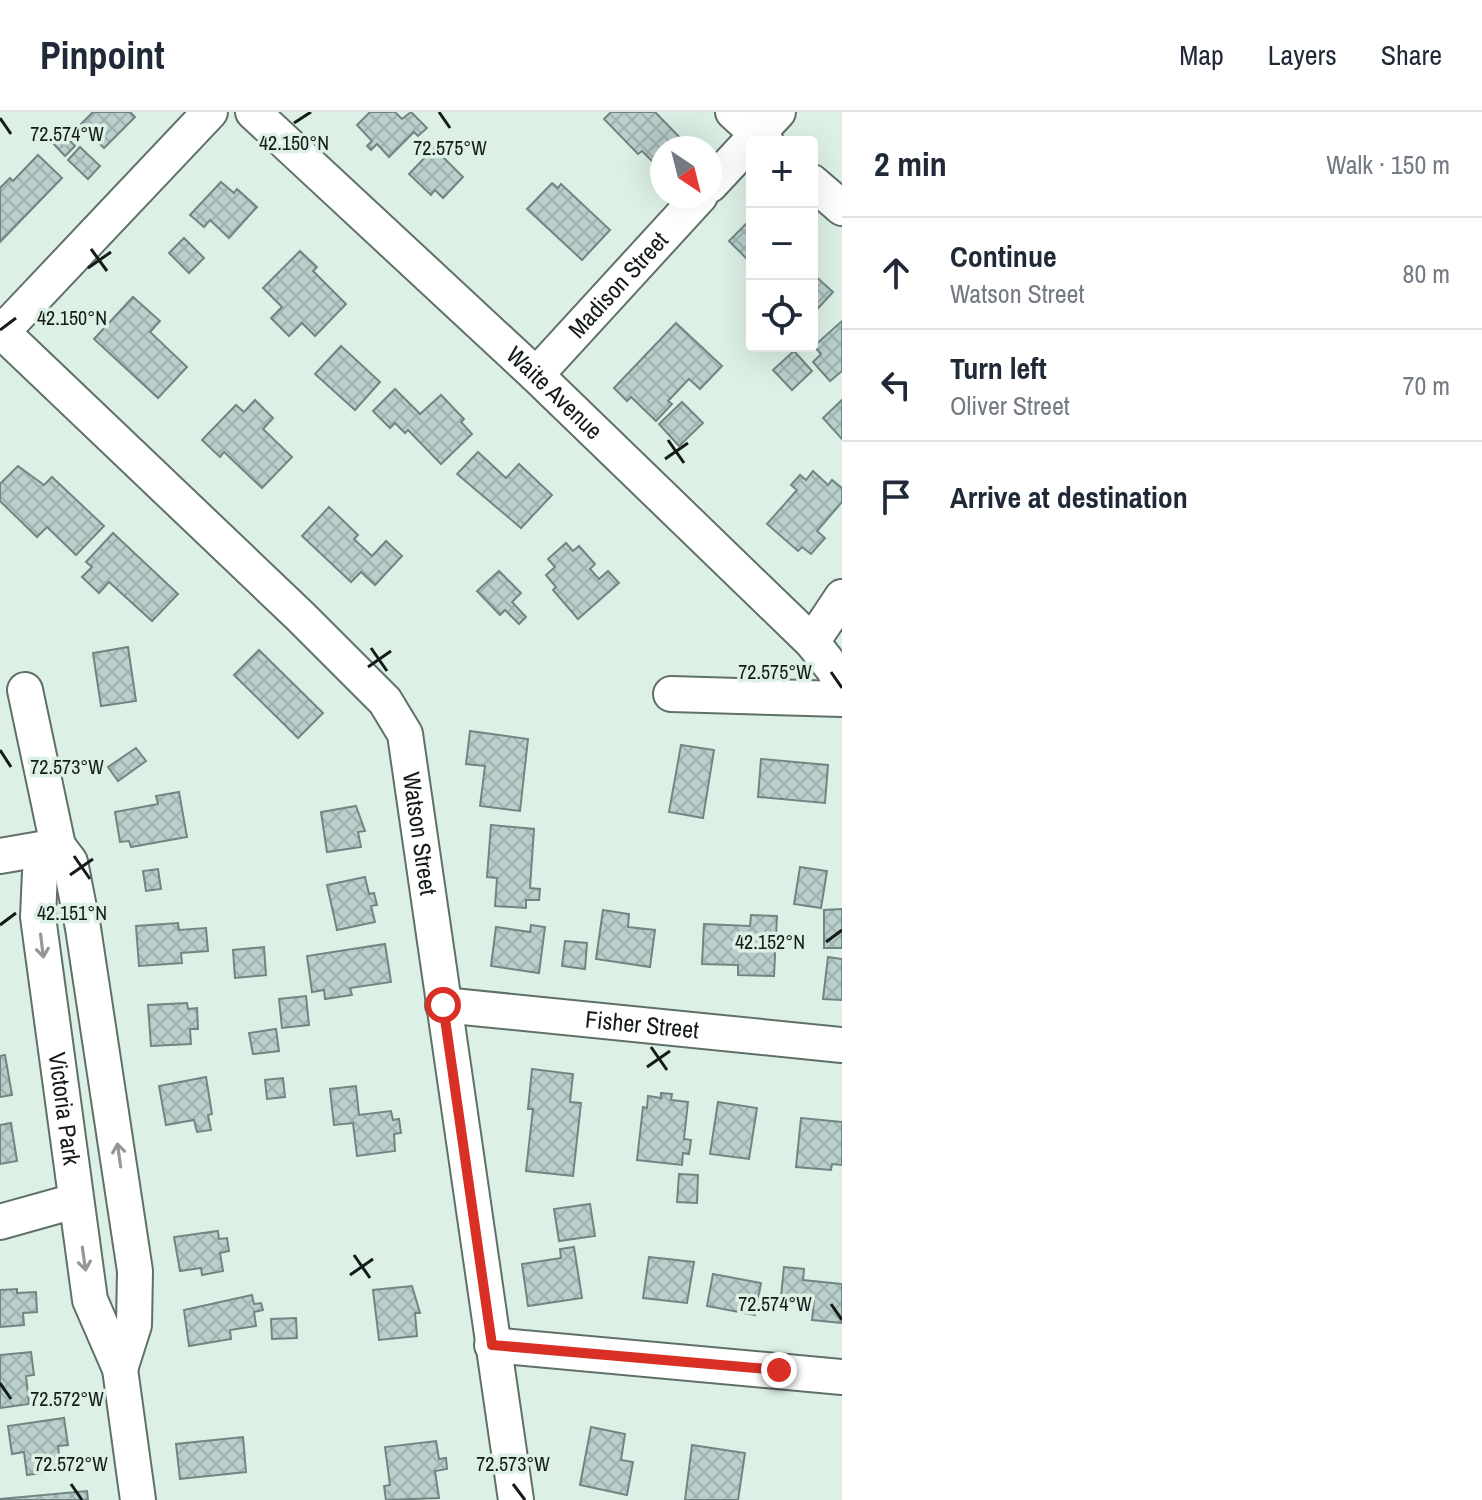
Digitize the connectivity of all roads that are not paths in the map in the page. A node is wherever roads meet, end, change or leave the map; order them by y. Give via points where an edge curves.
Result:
1 (210, 112) edge
2 (253, 112) edge
3 (758, 125) edge
4 (722, 170) edge
5 (818, 187) edge
6 (689, 208) edge
7 (842, 208) edge
8 (1, 331) edge
9 (536, 375) junction
10 (842, 597) edge
11 (812, 642) junction
12 (842, 688) edge
13 (25, 690) dead end
14 (671, 694) dead end
15 (842, 699) edge
16 (58, 846) junction
17 (0, 856) edge
18 (443, 1005) junction
19 (842, 1045) edge
20 (75, 1201) junction
21 (0, 1222) edge
22 (492, 1345) junction
23 (120, 1369) junction
24 (842, 1377) edge
25 (138, 1500) edge
26 (516, 1500) edge

1 - 8 street
2 - 9 street, Waite Avenue
3 - 4 street
5 - 7 street
6 - 9 street, Madison Street
8 - 18 street, Watson Street via 385,701 405,734
9 - 11 street, Waite Avenue
10 - 11 street
11 - 12 street, Waite Avenue
13 - 16 street, Victoria Park
14 - 15 street
16 - 17 street
16 -> 20 street, Victoria Park via 40,872 38,917
23 -> 16 street, Victoria Park via 134,1325 135,1271 83,928 70,862
18 - 19 street, Fisher Street
18 - 22 street, Watson Street
20 - 21 street
20 -> 23 street, Victoria Park via 90,1300
22 - 24 street
22 - 26 street, Watson Street
23 - 25 street, Victoria Park

